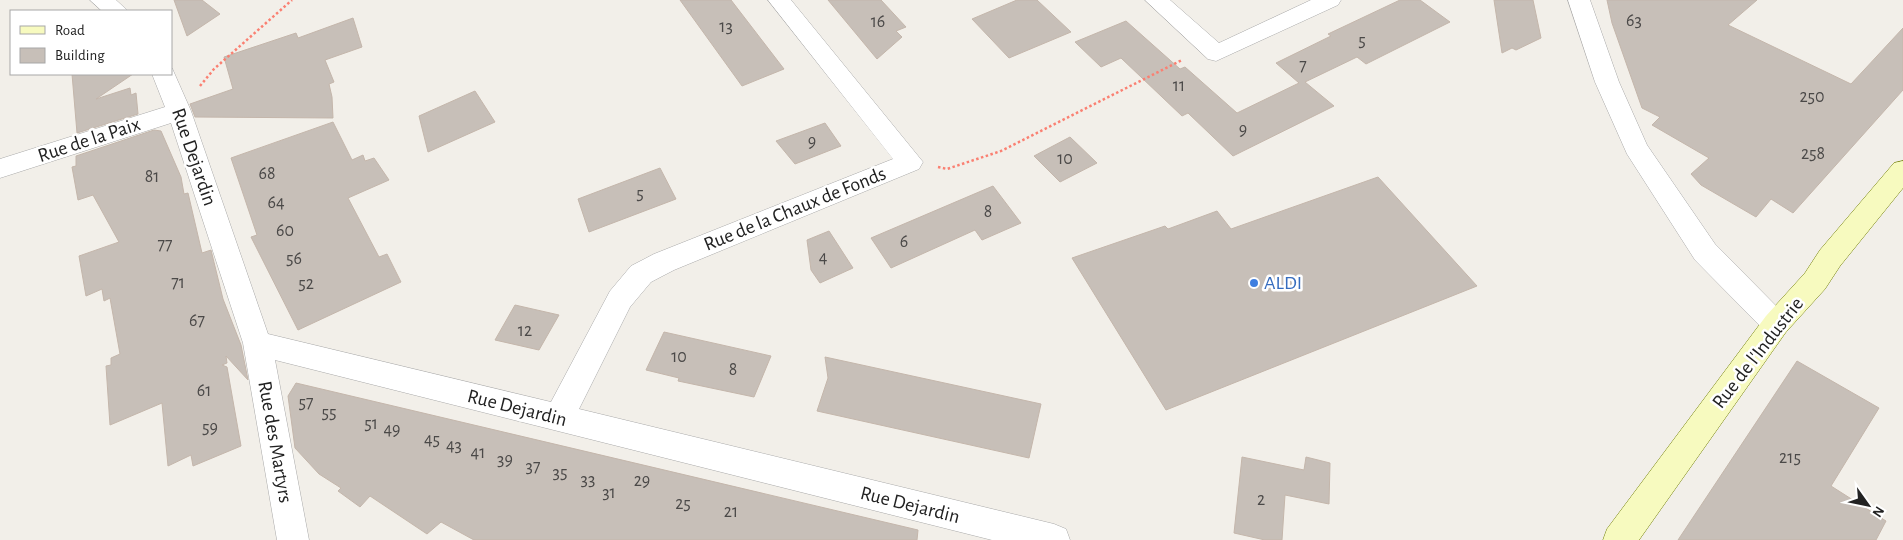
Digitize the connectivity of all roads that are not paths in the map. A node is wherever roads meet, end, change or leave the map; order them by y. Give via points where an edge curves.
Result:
1 (101, 0) edge
2 (779, 0) edge
3 (1156, 0) edge
4 (1330, 0) edge
5 (1579, 0) edge
6 (116, 10) edge
7 (164, 75) edge
8 (179, 111) junction
9 (0, 169) edge
10 (1903, 170) edge
11 (1776, 324) junction
12 (257, 343) junction
13 (558, 418) junction
14 (293, 540) edge
15 (1054, 540) edge
16 (1620, 540) edge

1 - 6 street
2 - 13 street, Rue de la Chaux de Fonds via 910,162 641,274 620,299
3 - 4 street via 1216,53
5 - 11 street via 1607,82 1636,148 1705,252
7 - 8 street, Rue Dejardin
8 - 9 street, Rue de la Paix
8 - 12 street, Rue Dejardin
10 - 11 main road, Rue de l'Industrie via 1830,258 1815,281
11 - 16 main road, Rue de l'Industrie
12 - 13 street, Rue Dejardin
12 - 14 street, Rue des Martyrs
13 - 15 street, Rue Dejardin

